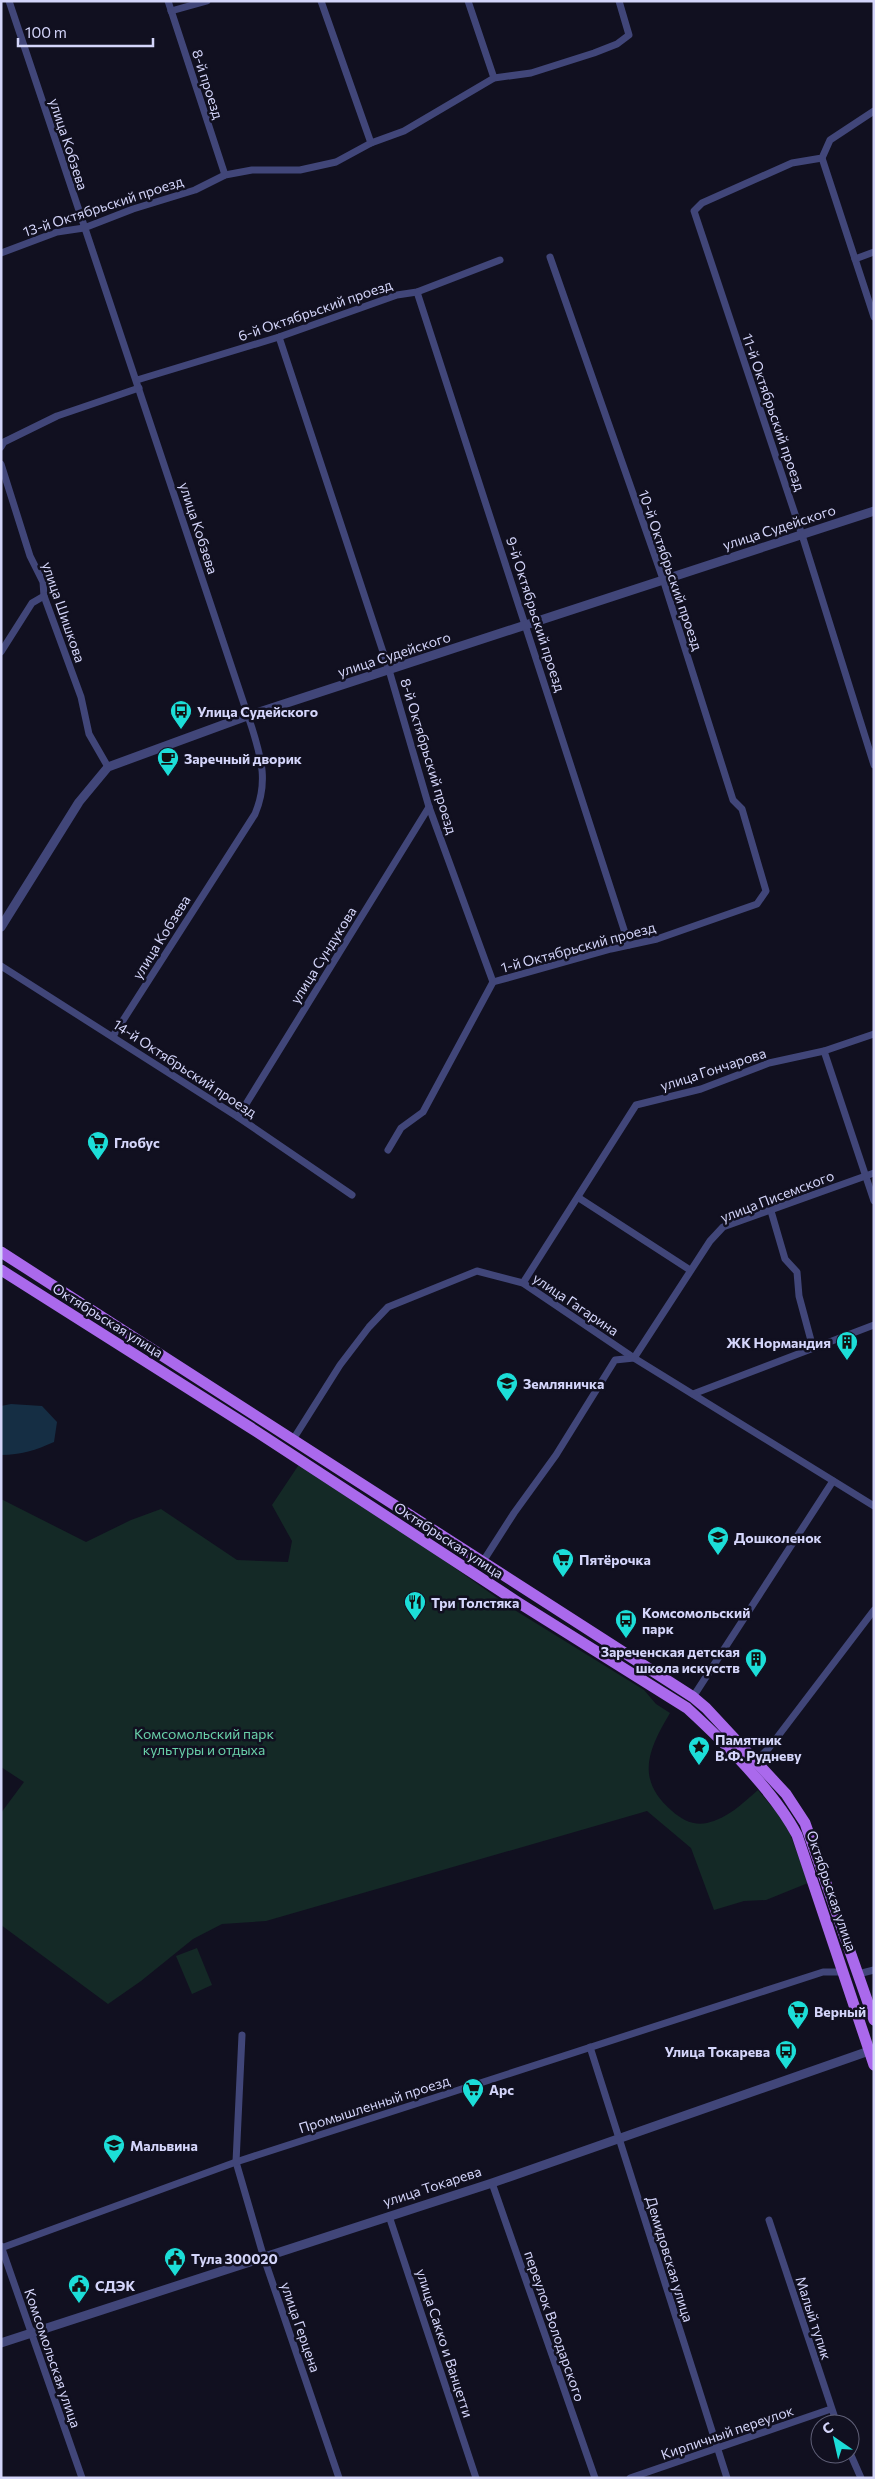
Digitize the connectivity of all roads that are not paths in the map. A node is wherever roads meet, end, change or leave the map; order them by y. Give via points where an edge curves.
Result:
1 (9, 1) edge
2 (168, 1) edge
3 (207, 1) edge
4 (321, 1) edge
5 (468, 1) edge
6 (619, 1) edge
7 (171, 11) junction
8 (494, 78) junction
9 (874, 111) edge
10 (371, 144) junction
11 (822, 158) junction
12 (225, 175) junction
13 (84, 228) junction
14 (1, 252) edge
15 (874, 252) edge
16 (550, 257) dead end
17 (855, 259) junction
18 (500, 260) dead end
19 (417, 292) junction
20 (874, 317) edge
21 (279, 337) junction
22 (138, 384) junction
23 (1, 447) edge
24 (1, 464) edge
25 (874, 511) edge
26 (802, 535) junction
27 (663, 579) junction
28 (44, 596) junction
29 (527, 625) junction
30 (1, 652) edge
31 (389, 670) junction
32 (247, 716) junction
33 (874, 764) edge
34 (108, 767) junction
35 (429, 806) junction
36 (766, 891) joint
37 (1, 927) edge
38 (629, 945) junction
39 (1, 966) edge
40 (493, 982) junction
41 (874, 1034) edge
42 (113, 1036) junction
43 (824, 1051) junction
44 (238, 1117) junction
45 (388, 1150) dead end
46 (874, 1173) edge
47 (866, 1176) junction
48 (352, 1195) dead end
49 (579, 1198) junction
50 (874, 1201) edge
51 (771, 1211) junction
52 (1, 1252) edge
53 (1, 1270) edge
54 (690, 1270) junction
55 (523, 1283) junction
56 (874, 1325) edge
57 (813, 1348) junction
58 (634, 1358) junction
59 (693, 1394) junction
60 (294, 1438) junction
61 (833, 1481) junction
62 (874, 1506) edge
63 (482, 1563) junction
64 (874, 1610) edge
65 (693, 1697) junction
66 (687, 1708) junction
67 (756, 1761) junction
68 (874, 1970) edge
69 (844, 1972) junction
70 (858, 1974) junction
71 (874, 2020) edge
72 (242, 2035) dead end
73 (590, 2047) junction
74 (871, 2050) edge
75 (874, 2064) edge
76 (619, 2138) junction
77 (236, 2162) junction
78 (492, 2183) junction
79 (389, 2216) junction
80 (769, 2220) dead end
81 (2, 2247) edge
82 (264, 2258) junction
83 (31, 2332) junction
84 (1, 2343) edge
85 (831, 2409) junction
86 (833, 2414) edge
87 (716, 2449) junction
88 (854, 2464) edge
89 (82, 2478) edge
90 (339, 2478) edge
91 (476, 2478) edge
92 (595, 2478) edge
93 (630, 2478) edge
94 (727, 2478) edge
95 (860, 2478) edge

1 - 13 street, улица Кобзева
2 - 7 street, 8-й проезд
3 - 7 street
4 - 10 street
5 - 8 street
6 - 8 street, 13-й Октябрьский проезд via 629,35 617,44 531,73
7 - 12 street, 8-й проезд
8 - 10 street, 13-й Октябрьский проезд via 404,131
9 - 11 street via 830,140
10 - 12 street, 13-й Октябрьский проезд via 336,162 300,170 252,170
11 - 17 street
11 - 26 street, 11-й Октябрьский проезд via 792,163 702,202 694,211
12 - 13 street, 13-й Октябрьский проезд via 195,190
13 - 14 street, 13-й Октябрьский проезд via 57,232
13 - 22 street, улица Кобзева
15 - 17 street
16 - 27 street, 10-й Октябрьский проезд
17 - 20 street
18 - 19 street, 6-й Октябрьский проезд
19 - 21 street, 6-й Октябрьский проезд via 397,295
19 - 29 street, 9-й Октябрьский проезд
21 - 22 street, 6-й Октябрьский проезд
21 - 31 street, 8-й Октябрьский проезд
22 - 23 street, 6-й Октябрьский проезд via 57,416 4,442
22 - 32 street, улица Кобзева
24 - 28 street, улица Шишкова via 30,556 43,582
25 - 26 street, улица Судейского
26 - 27 street, улица Судейского
26 - 33 street, 11-й Октябрьский проезд
27 - 29 street, улица Судейского
27 - 36 street, 10-й Октябрьский проезд via 733,800 742,809
28 - 30 street via 32,603
28 - 34 street, улица Шишкова via 81,697 89,734
29 - 31 street, улица Судейского
29 - 38 street, 9-й Октябрьский проезд
31 - 32 street, улица Судейского
31 - 35 street, 8-й Октябрьский проезд
32 - 34 street, улица Судейского
32 - 42 street, улица Кобзева via 259,750 264,786 262,799
34 - 37 street via 79,802
35 - 40 street, 8-й Октябрьский проезд
35 - 44 street, улица Сундукова
36 - 38 street, 1-й Октябрьский проезд via 757,904 657,939
38 - 40 street, 1-й Октябрьский проезд
39 - 42 street, 14-й Октябрьский проезд
40 - 45 street, 1-й Октябрьский проезд via 423,1112 401,1128
41 - 43 street, улица Гончарова
42 - 44 street, 14-й Октябрьский проезд
43 - 47 street
43 - 49 street, улица Гончарова via 769,1063 701,1089 636,1106
44 - 48 street, 14-й Октябрьский проезд
46 - 47 street, улица Писемского
47 - 50 street
47 - 51 street, улица Писемского
49 - 54 street
49 - 55 street, улица Гончарова
51 - 54 street, улица Писемского via 723,1227
51 - 57 street via 785,1259 797,1272 799,1296
52 - 60 main road, Октябрьская улица
53 - 66 main road, Октябрьская улица via 251,1428 518,1604
54 - 58 street, улица Писемского
55 - 58 street, улица Гагарина
55 - 60 street, улица Гагарина via 477,1272 388,1307 340,1365
56 - 57 street
57 - 59 street
58 - 59 street, улица Гагарина
58 - 63 street via 615,1360 556,1455
59 - 61 street, улица Гагарина
60 - 63 main road, Октябрьская улица
61 - 62 street, улица Гагарина
61 - 65 street
63 - 65 main road, Октябрьская улица
64 - 67 street
65 - 66 main road
65 - 67 main road, Октябрьская улица
66 - 69 main road, Октябрьская улица via 778,1804 791,1823
67 - 70 main road, Октябрьская улица via 786,1794 809,1831
68 - 70 street
69 - 70 main road
69 - 73 street, Промышленный проезд via 823,1972
69 - 74 main road, Октябрьская улица
70 - 71 main road, Октябрьская улица
72 - 77 street, улица Герцена
73 - 76 street, Демидовская улица
73 - 77 street, Промышленный проезд
74 - 75 main road, Октябрьская улица
74 - 76 street, улица Токарева
76 - 78 street, улица Токарева
76 - 87 street, Демидовская улица
77 - 81 street, Промышленный проезд
77 - 82 street, улица Герцена
78 - 79 street, улица Токарева
78 - 92 street, переулок Володарского
79 - 82 street, улица Токарева
79 - 91 street, улица Сакко и Ванцетти
80 - 85 street, Малый тупик
81 - 83 street, Комсомольская улица
82 - 83 street, улица Токарева
82 - 90 street, улица Герцена
83 - 84 street, улица Токарева
83 - 89 street, Комсомольская улица
85 - 86 street, Малый тупик
85 - 87 street, Кирпичный переулок
87 - 93 street, Кирпичный переулок
87 - 94 street, Демидовская улица
88 - 95 street

